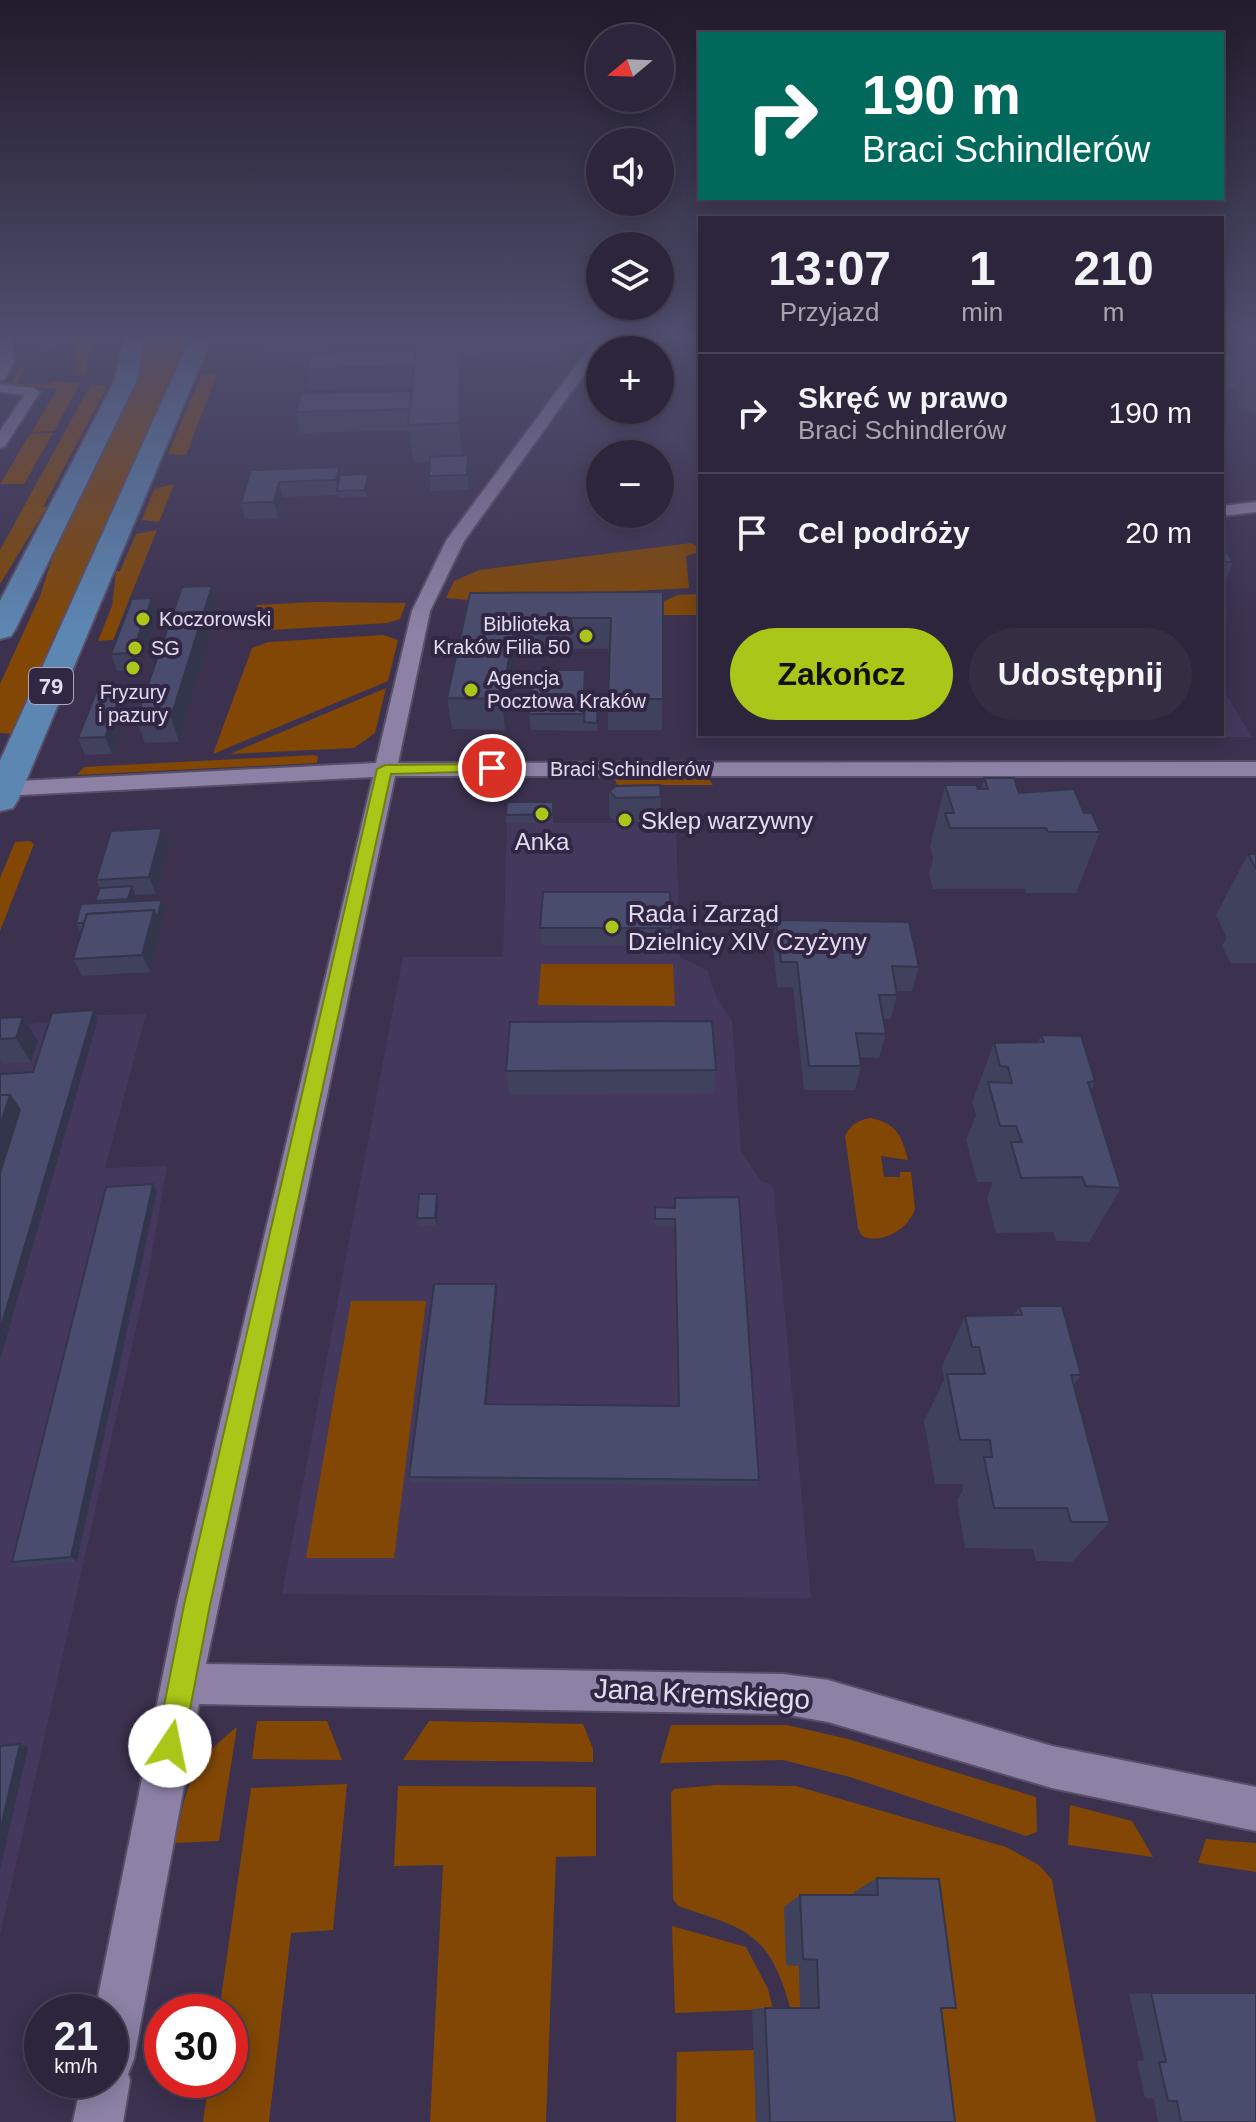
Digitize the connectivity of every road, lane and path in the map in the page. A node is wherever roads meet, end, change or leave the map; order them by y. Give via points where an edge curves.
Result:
1 (99, 436) edge
2 (159, 436) edge
3 (531, 436) edge
4 (1256, 507) edge
5 (1224, 511) edge
6 (0, 630) edge
7 (385, 769) junction
8 (1256, 769) edge
9 (2, 793) edge
10 (182, 1683) junction
11 (1256, 1809) edge
12 (122, 1994) edge
13 (103, 2098) edge
14 (98, 2122) edge

1 - 6 main road
2 - 9 main road, 79
3 - 7 street via 455,541 429,590
4 - 5 street
7 - 8 street, Braci Schindlerów
7 - 9 street, Braci Schindlerów
7 - 10 street
10 - 11 street, Jana Kremskiego via 783,1694 828,1701 1052,1767
10 - 12 street
13 - 14 street

